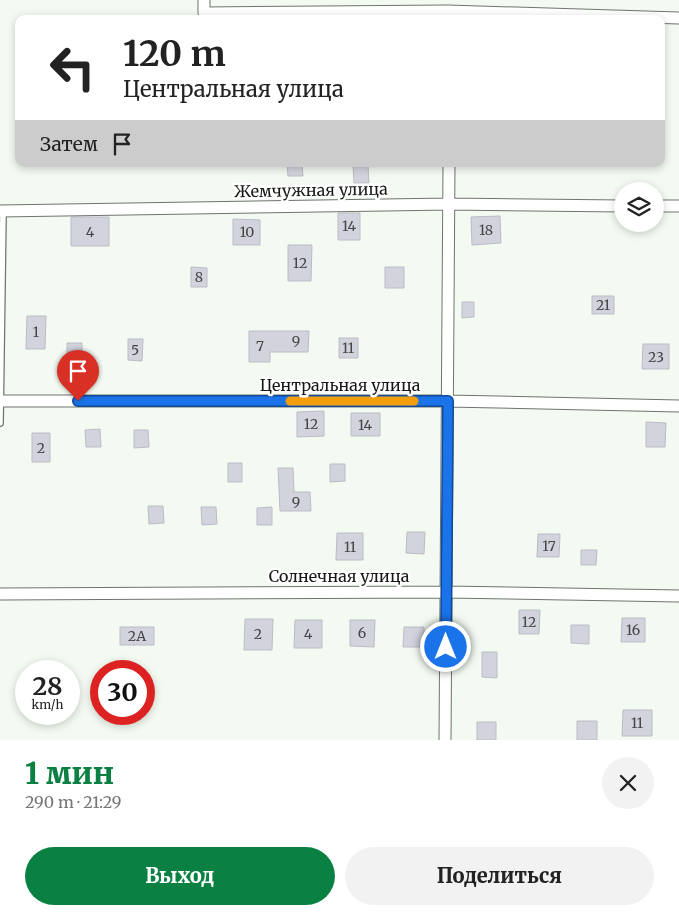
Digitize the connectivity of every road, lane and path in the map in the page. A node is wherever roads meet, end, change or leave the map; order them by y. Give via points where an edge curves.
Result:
1 (204, 0) edge
2 (449, 10) edge
3 (593, 15) edge
4 (665, 18) edge
5 (679, 18) edge
6 (449, 167) edge
7 (449, 204) junction
8 (614, 206) edge
9 (664, 206) edge
10 (679, 206) edge
11 (1, 211) edge
12 (0, 401) edge
13 (448, 401) junction
14 (679, 406) edge
15 (0, 423) edge
16 (446, 592) junction
17 (0, 594) edge
18 (679, 596) edge
19 (445, 740) edge

1 - 2 street via 204,13
2 - 3 street
4 - 5 street
6 - 7 street
7 - 8 street, Жемчужная улица
7 - 11 street, Жемчужная улица
7 - 13 street
9 - 10 street
11 - 12 lane
12 - 13 street, Центральная улица
12 - 15 lane
13 - 14 street, Центральная улица
13 - 16 street
16 - 17 street, Солнечная улица
16 - 18 street, Солнечная улица
16 - 19 street

